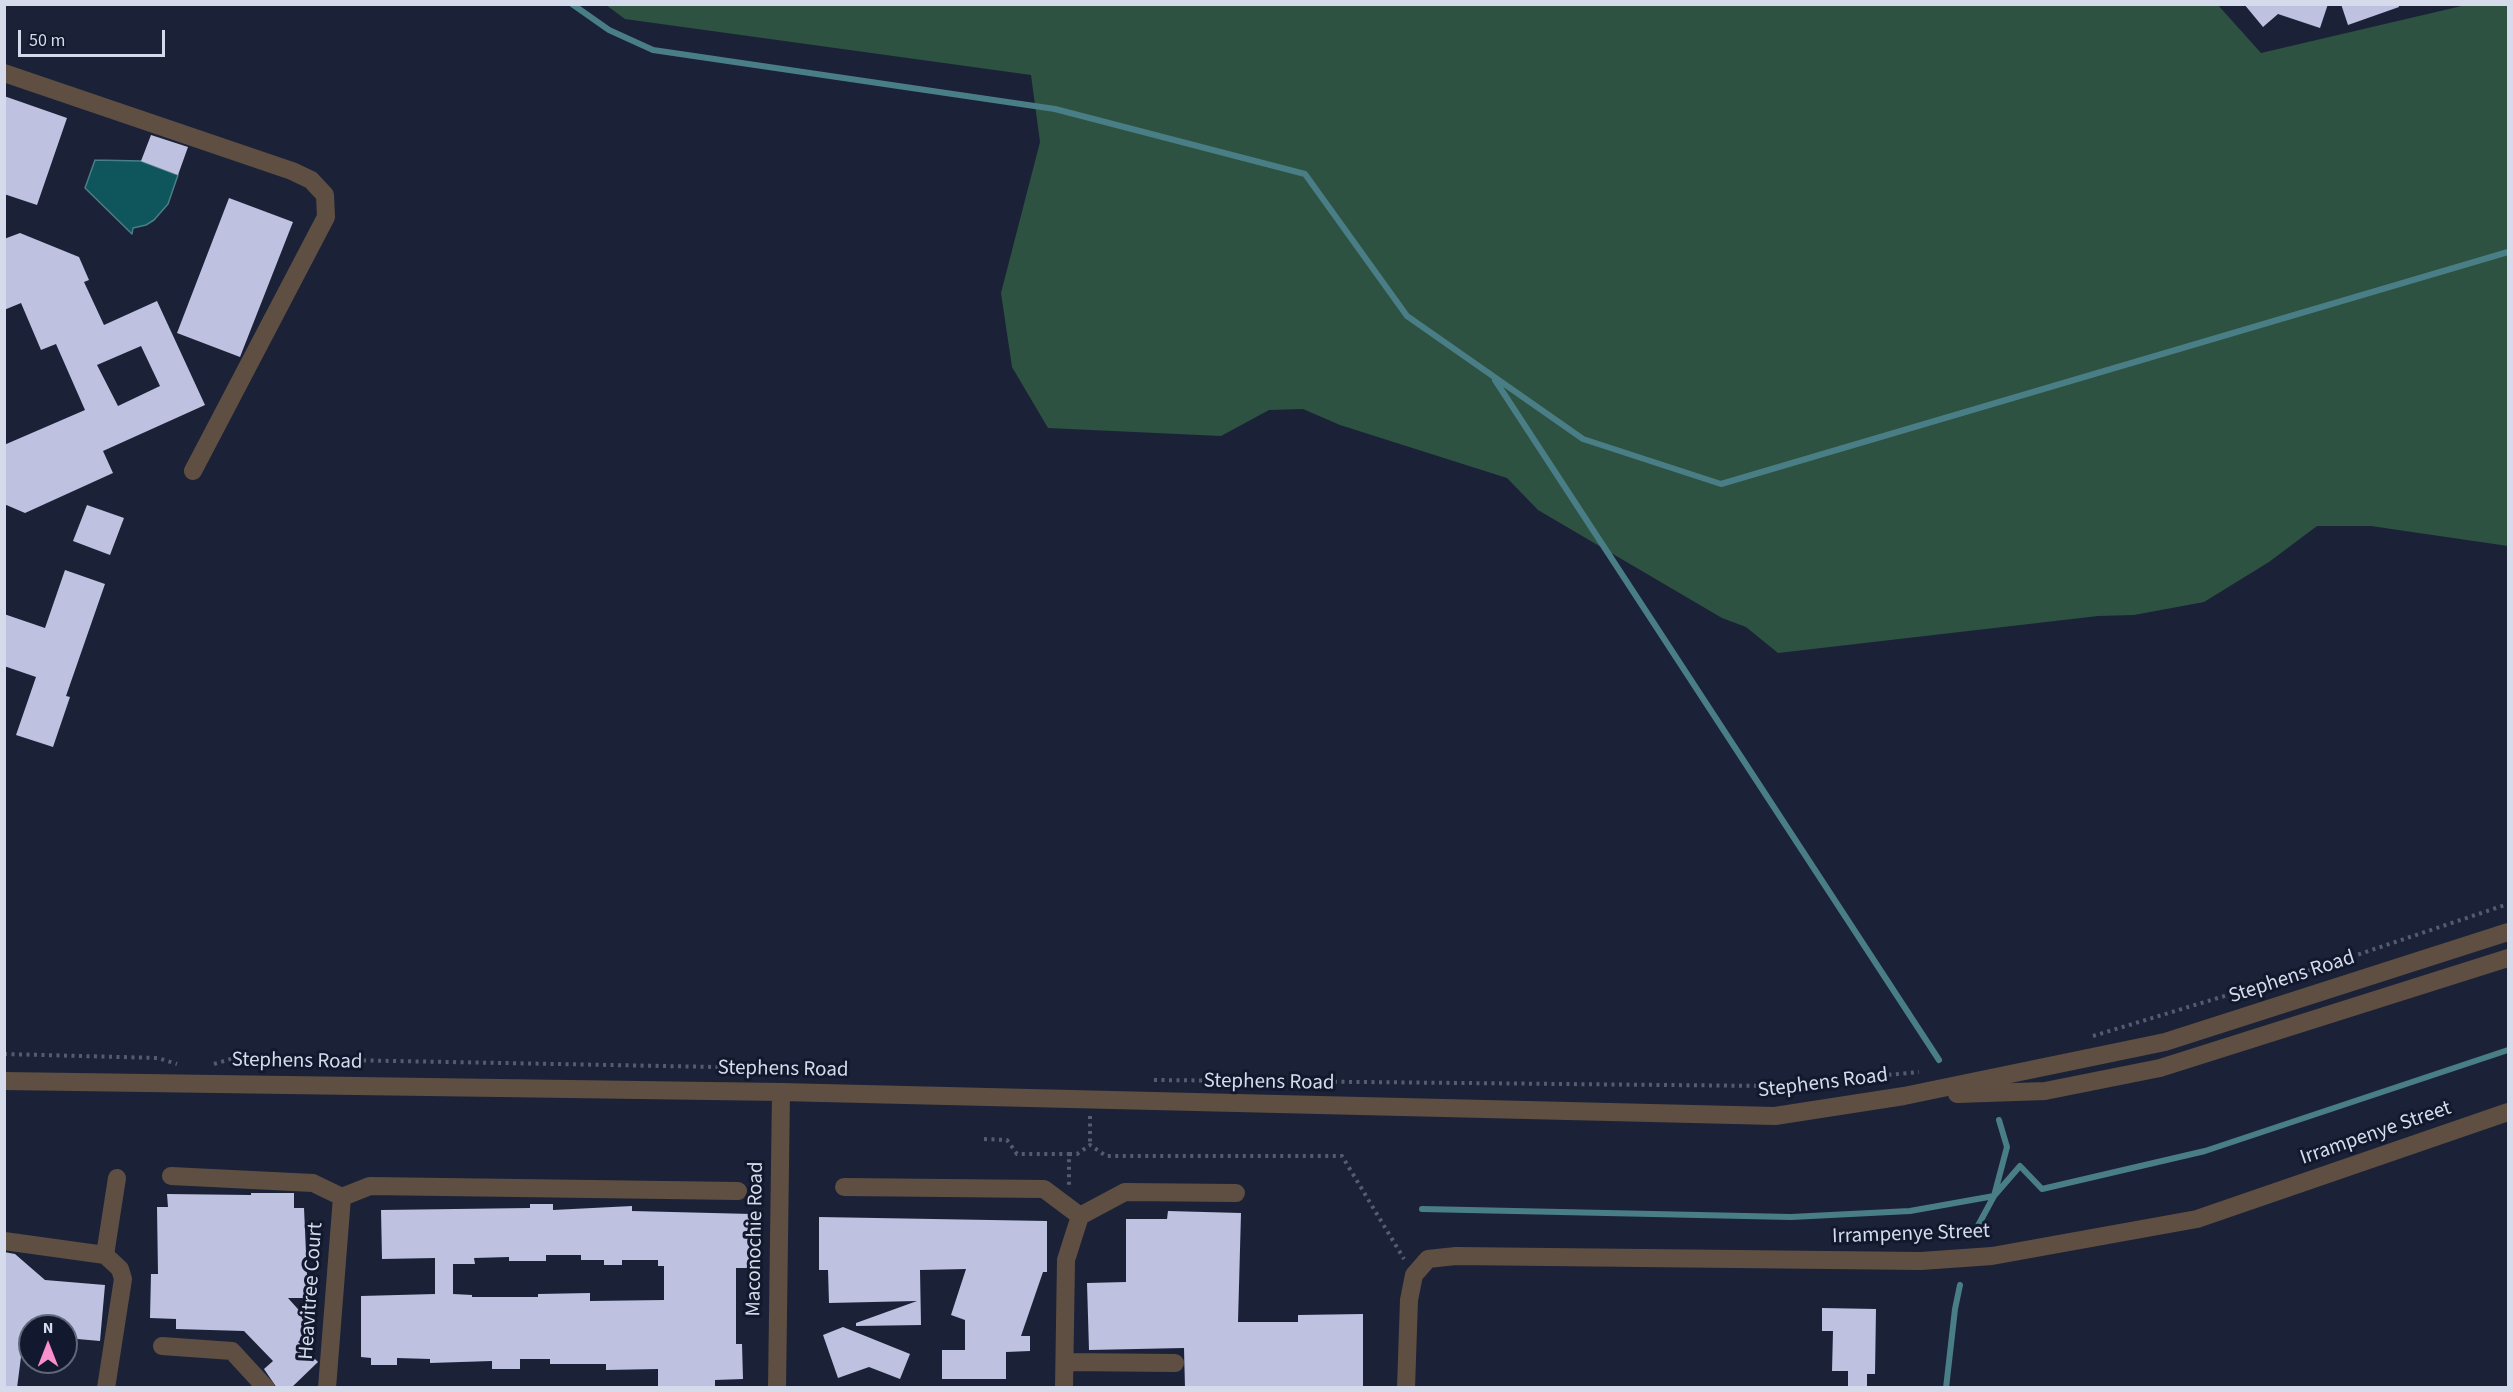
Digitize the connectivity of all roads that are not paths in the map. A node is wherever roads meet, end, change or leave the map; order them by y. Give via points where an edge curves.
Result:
1 (4, 73) edge
2 (193, 471) dead end
3 (2508, 932) edge
4 (2508, 958) edge
5 (4, 1081) edge
6 (781, 1092) junction
7 (1904, 1096) junction
8 (2508, 1112) edge
9 (171, 1176) dead end
10 (117, 1178) dead end
11 (844, 1187) dead end
12 (738, 1191) dead end
13 (1236, 1193) dead end
14 (342, 1197) junction
15 (1080, 1216) junction
16 (4, 1241) edge
17 (105, 1255) junction
18 (162, 1346) dead end
19 (1065, 1362) junction
20 (1174, 1363) dead end
21 (106, 1388) edge
22 (266, 1388) edge
23 (327, 1388) edge
24 (777, 1388) edge
25 (1064, 1388) edge
26 (1406, 1388) edge

1 - 2 street via 292,171 311,180 325,195 326,217
3 - 7 street, Stephens Road via 2164,1042
4 - 7 street via 2160,1068 2045,1091
5 - 6 street, Stephens Road
6 - 7 street, Stephens Road via 1775,1116
6 - 24 street, Maconochie Road
8 - 26 street, Irrampenye Street via 2196,1220 1992,1256 1921,1261 1456,1256 1428,1259 1414,1275 1409,1300
9 - 14 street via 313,1183
10 - 17 street
11 - 15 street via 1044,1189
12 - 14 street via 370,1186
13 - 15 street via 1125,1192
14 - 23 street, Heavitree Court
15 - 19 street via 1066,1260
16 - 17 street
17 - 21 street via 120,1269 123,1279
18 - 22 street via 232,1351
19 - 20 street
19 - 25 street

